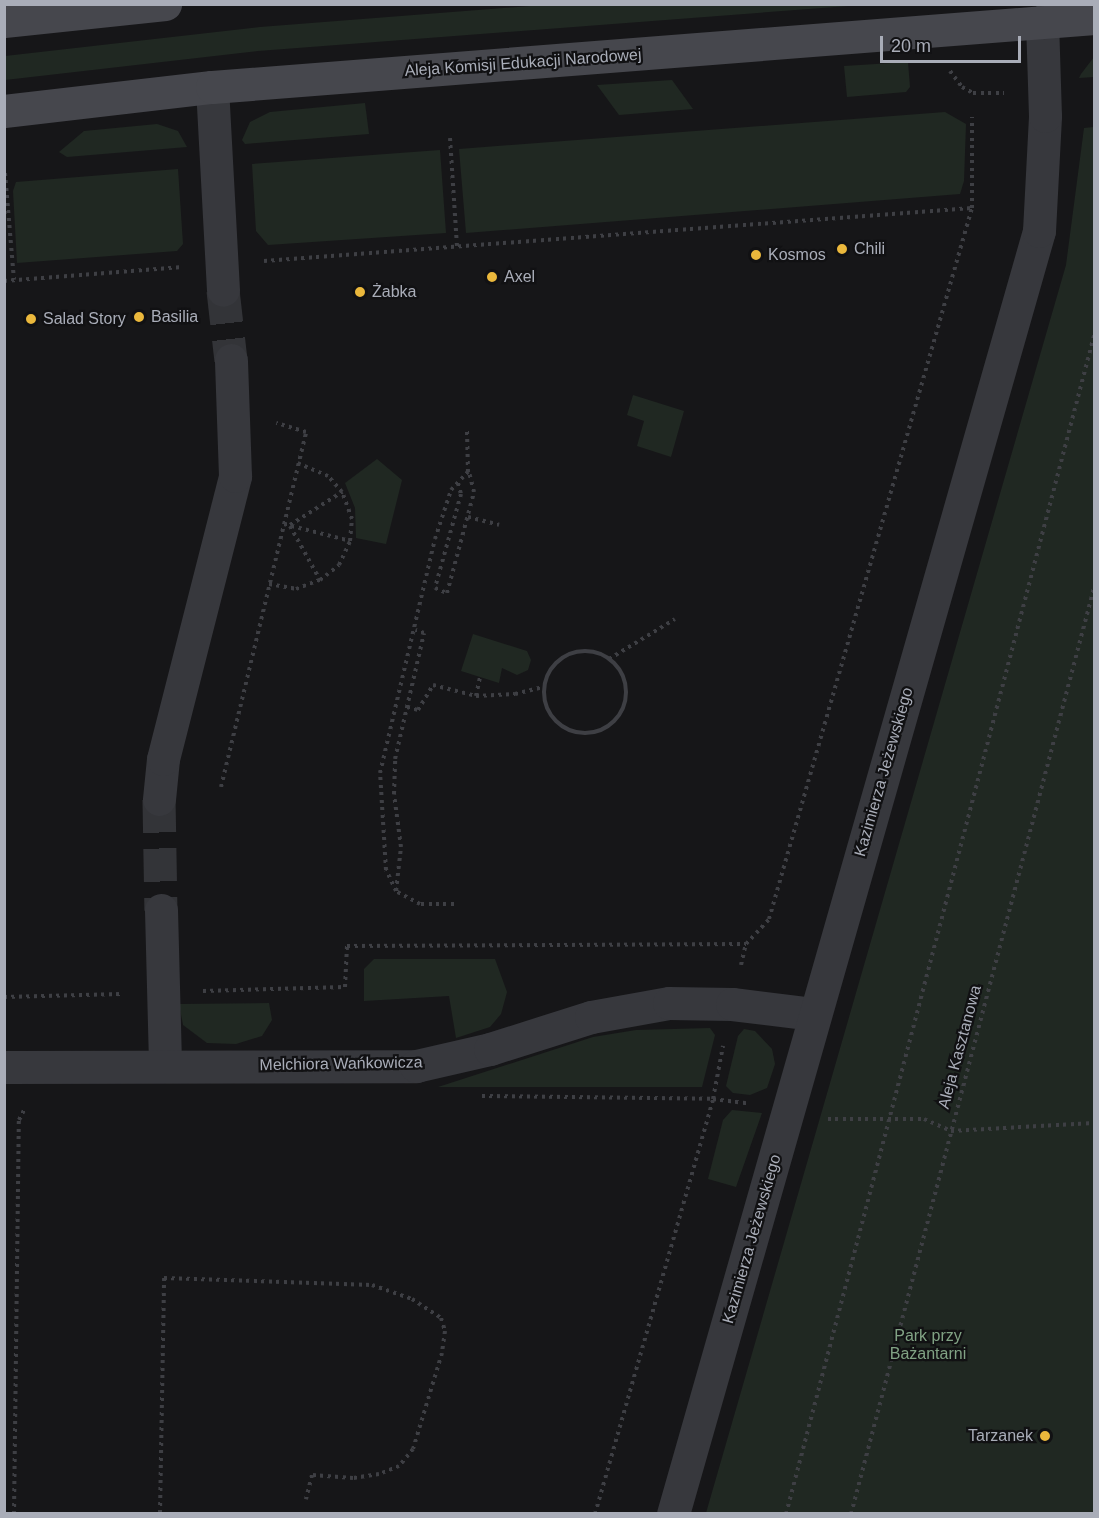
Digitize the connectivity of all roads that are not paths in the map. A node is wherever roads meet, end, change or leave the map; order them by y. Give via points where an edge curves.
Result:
1 (165, 4) edge
2 (1052, 14) edge
3 (1095, 18) edge
4 (4, 21) edge
5 (212, 87) junction
6 (4, 111) edge
7 (223, 277) tunnel mouth
8 (231, 360) tunnel mouth
9 (159, 799) tunnel mouth
10 (161, 910) tunnel mouth
11 (814, 1014) junction
12 (165, 1066) junction
13 (4, 1067) edge
14 (673, 1514) edge

1 - 4 street
2 - 3 street, Aleja Komisji Edukacji Narodowej
2 - 5 street, Aleja Komisji Edukacji Narodowej
2 - 11 street, Kazimierza Jeżewskiego via 1040,231
5 - 6 street, Aleja Komisji Edukacji Narodowej
5 - 7 street
8 - 9 street via 235,476 163,759
10 - 12 street
11 - 12 street, Melchiora Wańkowicza via 732,1004 669,1003 591,1017 490,1049 416,1066
11 - 14 street, Kazimierza Jeżewskiego
12 - 13 street, Melchiora Wańkowicza

